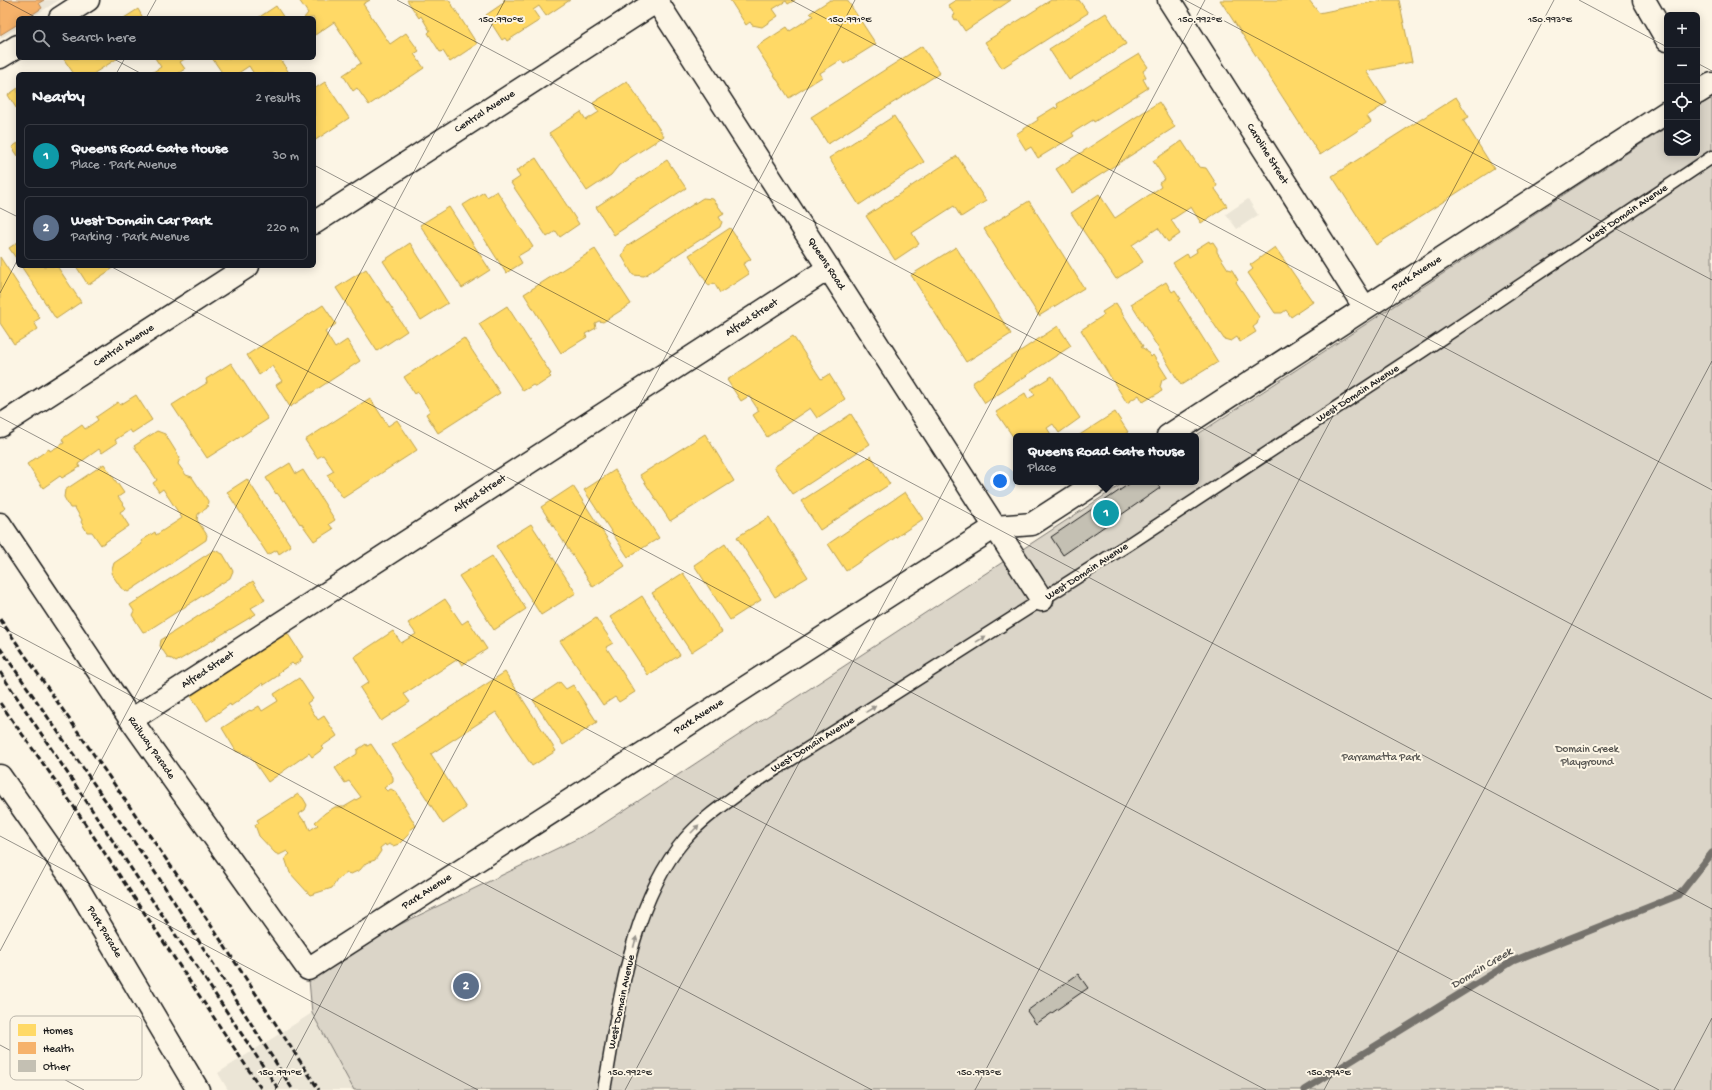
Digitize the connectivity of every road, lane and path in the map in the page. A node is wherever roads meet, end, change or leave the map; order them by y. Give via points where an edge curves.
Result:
1 (88, 0) edge
2 (1169, 0) edge
3 (1644, 0) edge
4 (656, 1) edge
5 (63, 16) edge
6 (1664, 35) edge
7 (16, 47) edge
8 (0, 57) edge
9 (1664, 114) edge
10 (1712, 157) edge
11 (316, 222) edge
12 (245, 268) edge
13 (829, 268) junction
14 (1365, 308) junction
15 (0, 426) edge
16 (1173, 433) edge
17 (1092, 485) edge
18 (0, 524) edge
19 (995, 527) junction
20 (1042, 600) junction
21 (131, 720) junction
22 (2, 778) edge
23 (308, 969) joint
24 (198, 1090) edge
25 (604, 1090) edge

1 - 5 street
2 - 14 street, Caroline Street
3 - 6 street
4 - 11 street, Central Avenue
4 - 13 street, Queens Road
7 - 8 street
9 - 14 street, Park Avenue
10 - 20 lane, West Domain Avenue via 1411,359
12 - 15 street, Central Avenue
13 - 19 street, Queens Road
13 - 21 street, Alfred Street
14 - 16 street, Park Avenue
17 - 19 street, Park Avenue via 1032,524
18 - 21 street, Railway Parade
19 - 20 street, Queens Road
19 - 23 street, Park Avenue
25 -> 20 lane, West Domain Avenue via 626,976 643,914 663,871 685,839 701,822 746,788
21 - 23 street, Railway Parade
22 - 24 street, Park Parade via 75,883

